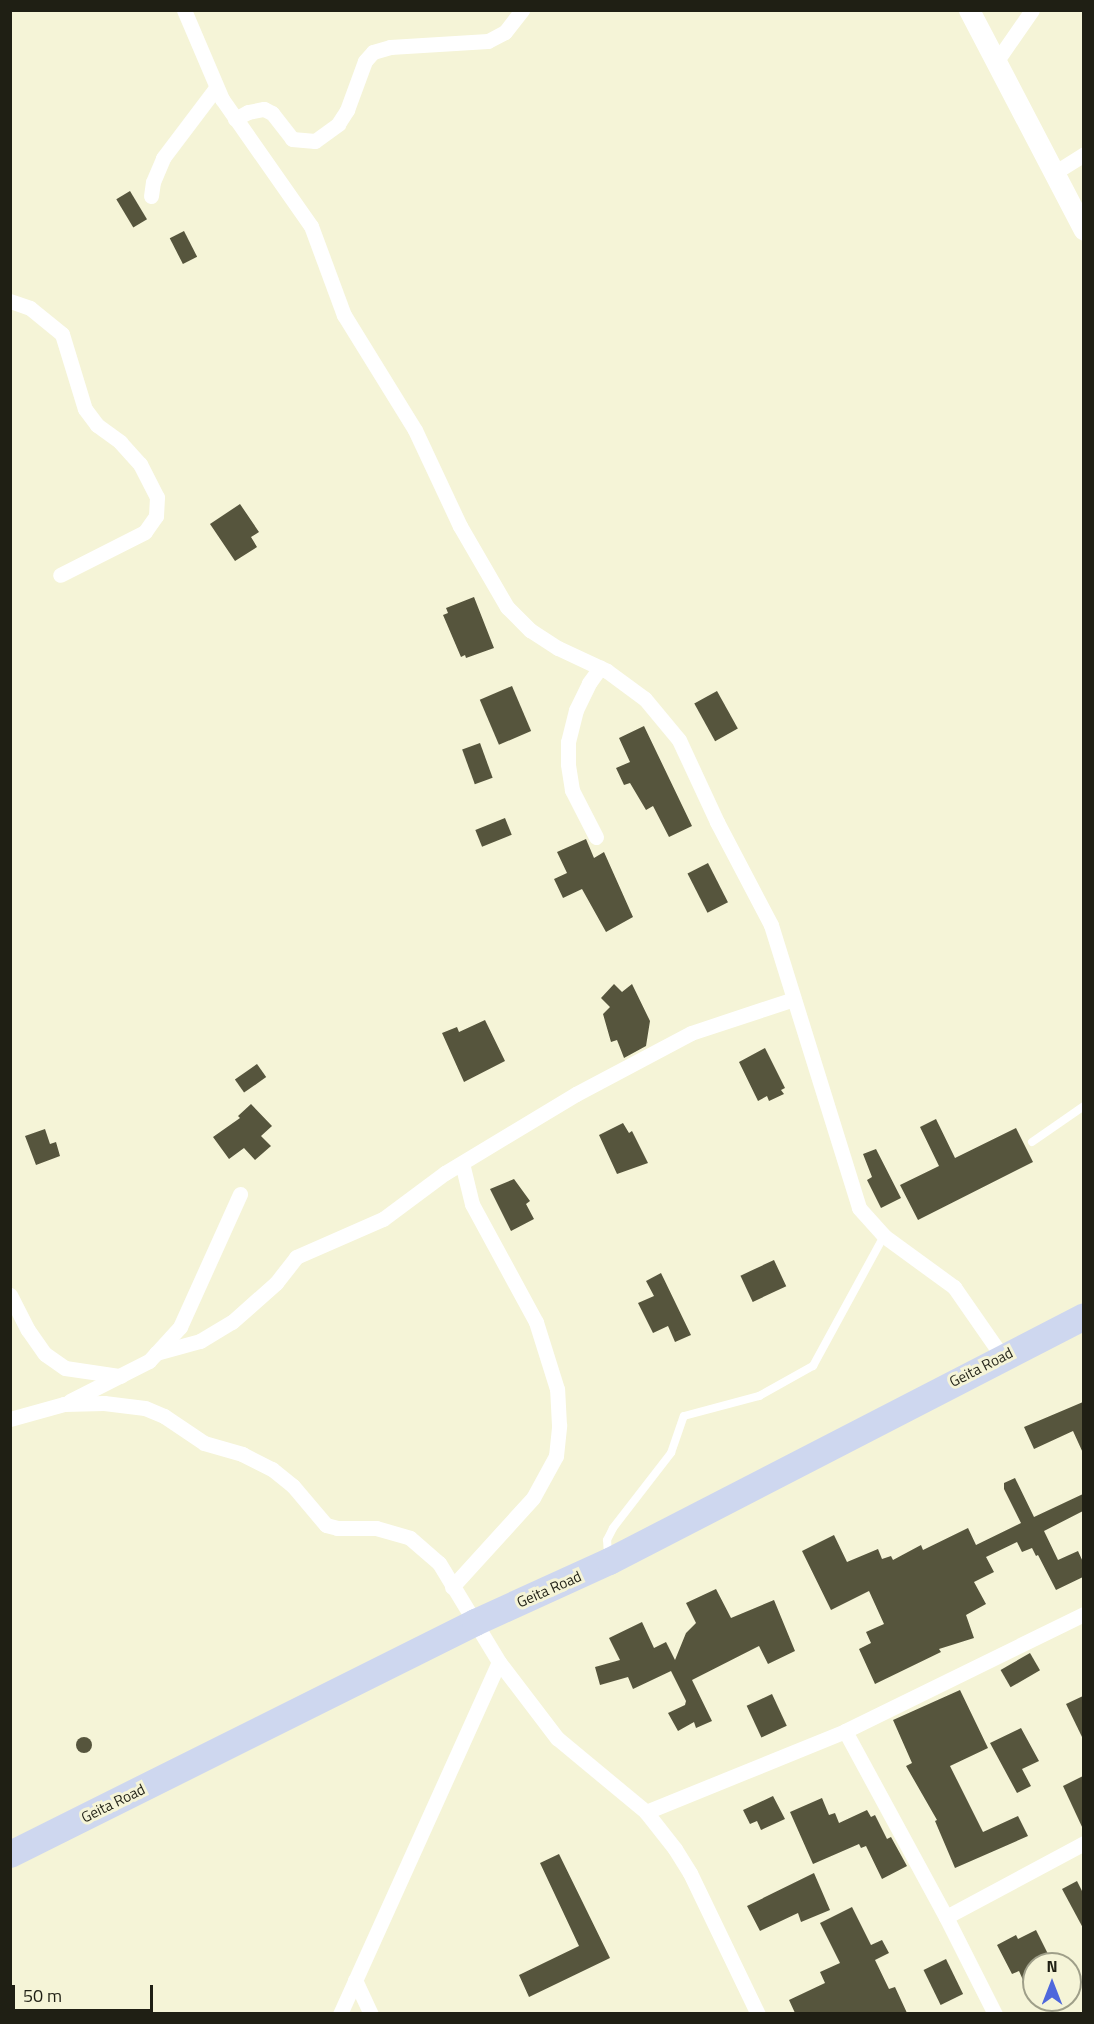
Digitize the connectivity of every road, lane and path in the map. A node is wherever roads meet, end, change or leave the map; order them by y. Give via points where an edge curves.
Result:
1 (184, 10) edge
2 (522, 10) edge
3 (969, 10) edge
4 (1032, 10) edge
5 (996, 62) junction
6 (216, 88) junction
7 (235, 119) junction
8 (1083, 154) edge
9 (1054, 173) junction
10 (151, 196) dead end
11 (1083, 230) edge
12 (10, 301) edge
13 (60, 576) dead end
14 (600, 668) junction
15 (596, 837) dead end
16 (794, 999) junction
17 (1083, 1106) edge
18 (1032, 1142) dead end
19 (462, 1163) junction
20 (240, 1194) dead end
21 (884, 1236) junction
22 (10, 1295) edge
23 (1082, 1320) edge
24 (156, 1353) junction
25 (1002, 1356) junction
26 (120, 1376) junction
27 (64, 1404) junction
28 (10, 1419) edge
29 (609, 1562) junction
30 (452, 1587) junction
31 (1083, 1614) edge
32 (475, 1622) junction
33 (499, 1662) junction
34 (845, 1731) junction
35 (646, 1812) junction
36 (1083, 1843) edge
37 (10, 1854) edge
38 (946, 1917) junction
39 (355, 1980) junction
40 (340, 2013) edge
41 (371, 2013) edge
42 (758, 2013) edge
43 (995, 2013) edge

1 - 6 street
2 - 7 street via 505,32 488,40 390,47 373,52 365,61 347,110 333,129 315,141 292,139 264,110
3 - 5 street
4 - 5 street
5 - 9 street
6 - 7 street
6 - 10 street via 171,145 155,176
7 - 14 street via 311,226 344,315 415,430 460,526 507,607 530,630
8 - 9 street
9 - 11 street
12 - 13 street via 30,308 62,334 85,409 140,464 157,497 156,516 145,532
14 - 15 street via 576,710 568,742 572,790
14 - 16 street via 645,699 679,740 771,925
16 - 19 street via 683,1037 576,1094
16 - 21 street via 853,1195 868,1221
17 - 18 lane
19 - 24 street via 383,1219 296,1257 276,1283 232,1322 200,1341
19 - 30 street via 472,1204 536,1322 557,1389 559,1425 556,1456 533,1498
20 - 24 street via 180,1327
21 - 25 street via 954,1287
21 - 29 lane via 813,1366 759,1396 684,1416 671,1454 613,1528 607,1540
22 - 26 street via 45,1354 65,1368
23 - 25 highway, Geita Road
24 - 26 street
25 - 29 highway, Geita Road
26 - 27 street
27 - 28 street
27 - 30 street via 104,1403 145,1408 164,1416 204,1443 243,1454 272,1469 293,1486 326,1524 337,1528 376,1528 410,1538 439,1563
29 - 32 highway, Geita Road
30 - 32 street
31 - 34 street
32 - 33 street
32 - 37 highway, Geita Road
33 - 35 street via 557,1738
33 - 39 street
34 - 35 street
34 - 38 street
35 - 42 street via 690,1873
36 - 38 street
38 - 43 street
39 - 40 street
39 - 41 street

